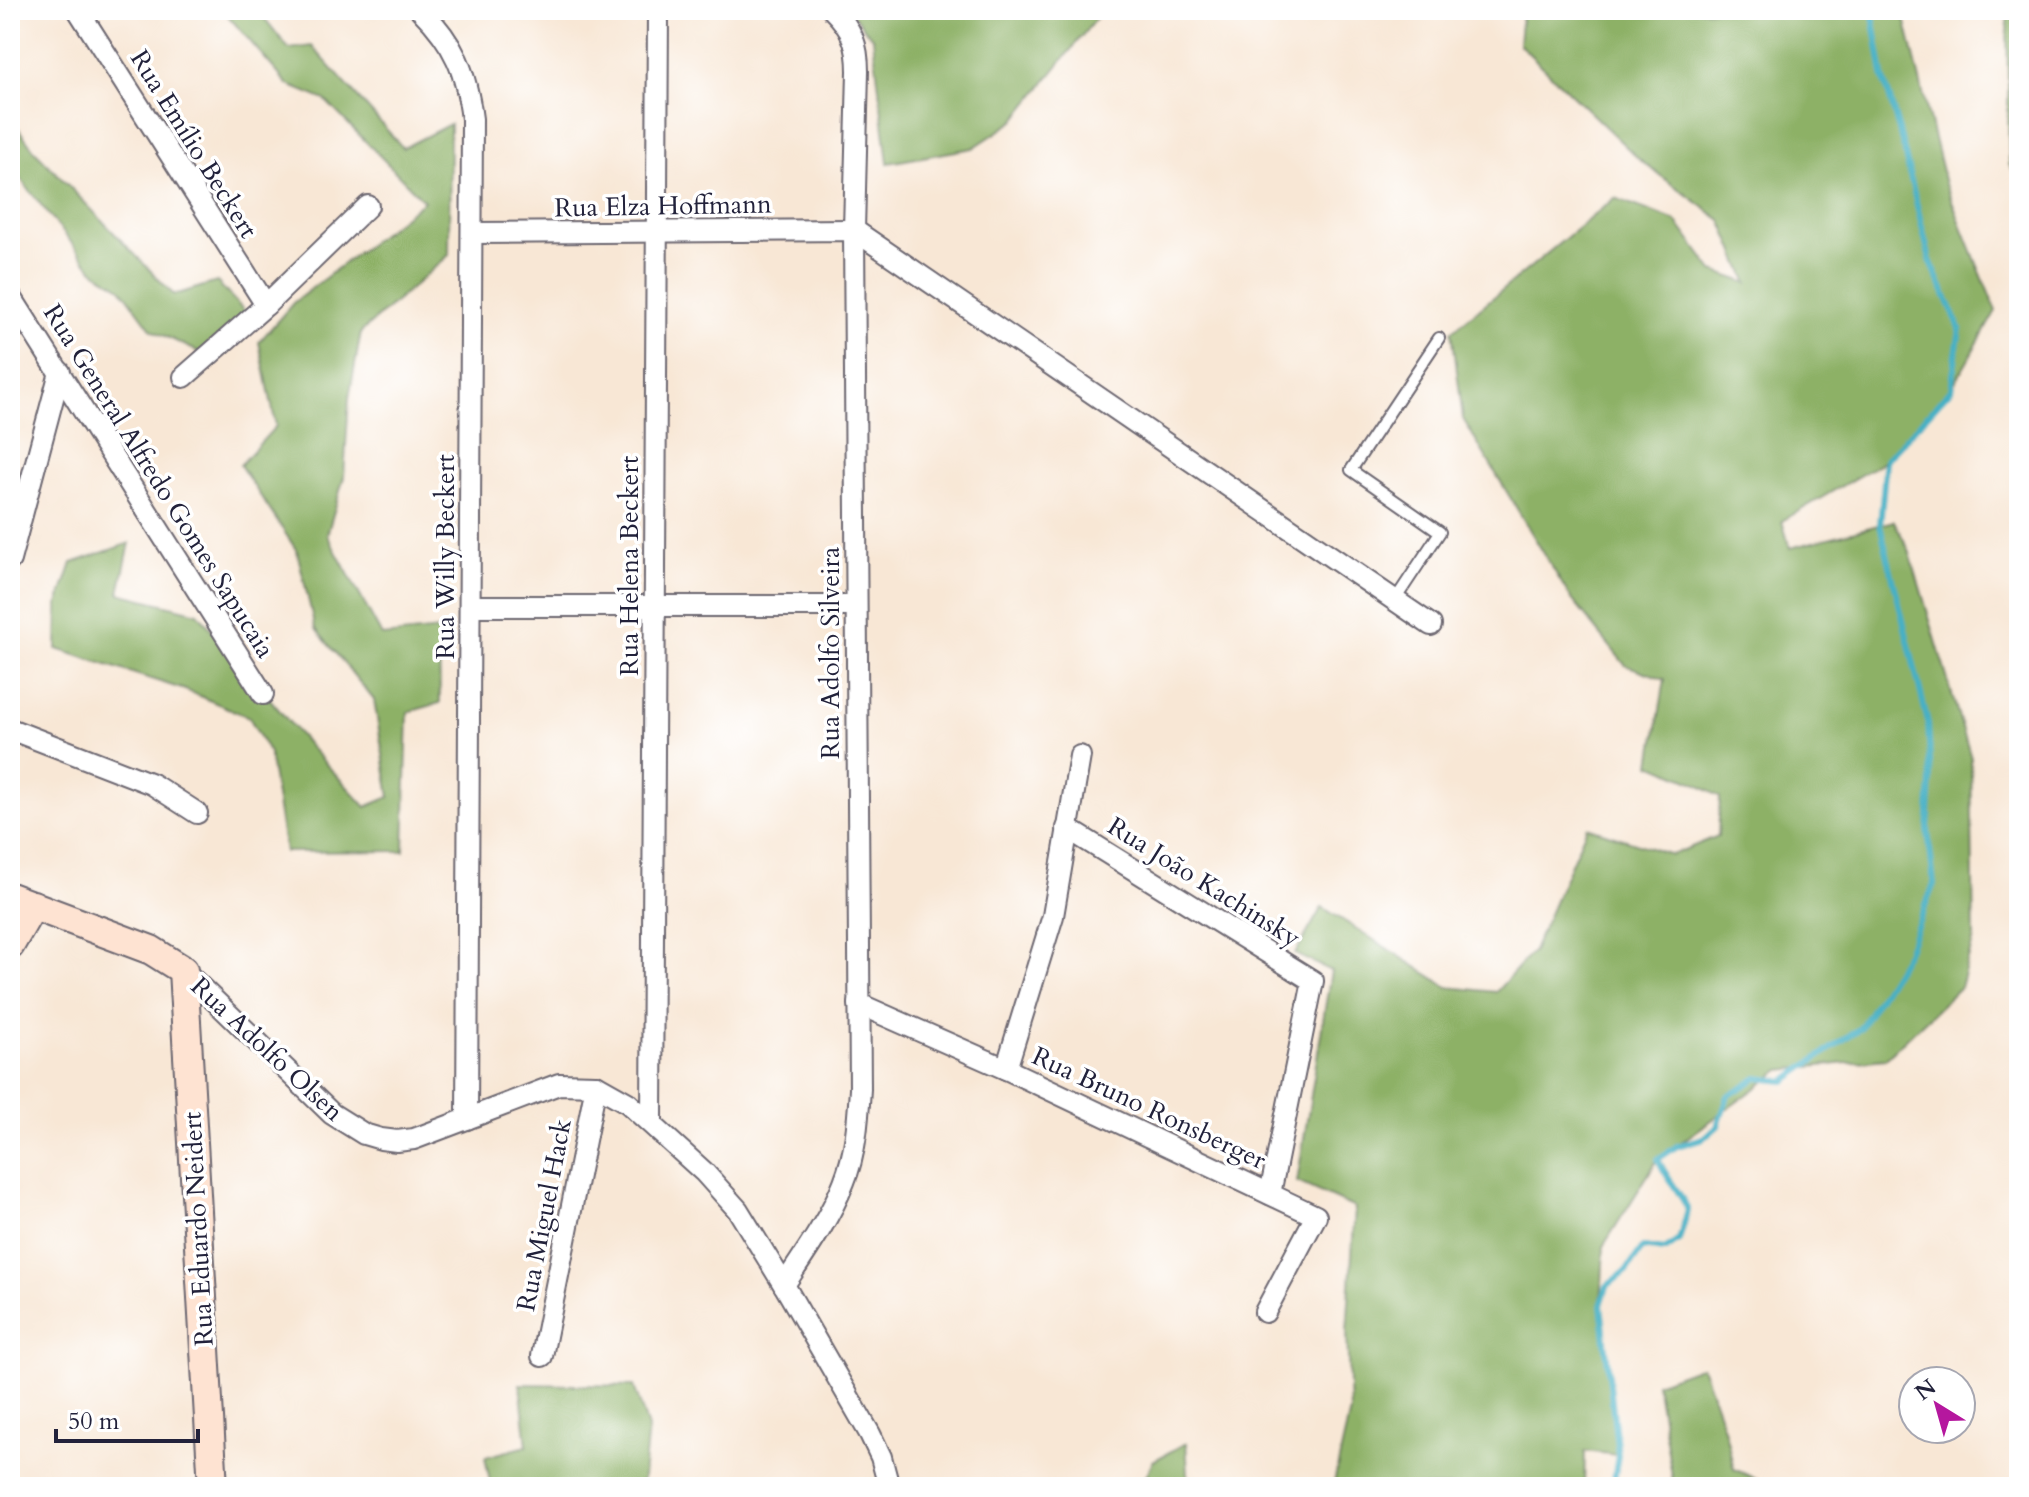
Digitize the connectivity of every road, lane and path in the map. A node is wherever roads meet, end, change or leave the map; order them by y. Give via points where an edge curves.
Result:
1 (78, 10) edge
2 (421, 10) edge
3 (658, 10) edge
4 (833, 10) edge
5 (368, 206) dead end
6 (854, 230) junction
7 (656, 232) junction
8 (472, 233) junction
9 (10, 295) edge
10 (266, 305) junction
11 (1439, 338) dead end
12 (60, 372) junction
13 (184, 377) dead end
14 (16, 515) edge
15 (10, 560) edge
16 (1395, 600) junction
17 (471, 606) junction
18 (654, 606) junction
19 (855, 606) junction
20 (1431, 625) dead end
21 (263, 694) dead end
22 (10, 729) edge
23 (1080, 756) dead end
24 (197, 813) dead end
25 (1067, 828) junction
26 (21, 901) edge
27 (10, 945) edge
28 (183, 970) junction
29 (859, 1004) junction
30 (1006, 1069) junction
31 (596, 1085) junction
32 (467, 1119) junction
33 (652, 1122) junction
34 (1270, 1194) junction
35 (784, 1285) junction
36 (1265, 1312) dead end
37 (542, 1356) dead end
38 (213, 1487) edge
39 (889, 1487) edge

1 - 10 street, Rua Emílio Beckert
2 - 8 street, Rua Willy Beckert via 454,50 467,86
3 - 7 street, Rua Helena Beckert
4 - 6 street, Rua Adolfo Silveira via 851,30 858,54
5 - 10 street
6 - 7 street, Rua Elza Hoffmann
6 - 16 street
6 - 19 street, Rua Adolfo Silveira
7 - 8 street, Rua Elza Hoffmann
7 - 18 street, Rua Helena Beckert
8 - 17 street, Rua Willy Beckert
9 - 12 street, Rua General Alfredo Gomes Sapucaia
10 - 13 street
11 - 16 lane via 1351,470 1440,532
12 - 14 street
12 - 21 street, Rua General Alfredo Gomes Sapucaia
14 - 15 street
16 - 20 street
17 - 18 street
17 - 32 street, Rua Willy Beckert
18 - 19 street
18 - 33 street, Rua Helena Beckert
19 - 29 street, Rua Adolfo Silveira
22 - 24 street via 152,784
23 - 25 street
25 - 30 street via 1053,916
25 - 34 street, Rua João Kachinsky via 1313,981
26 - 27 main road
26 - 28 main road, Rua Adolfo Olsen via 151,950
28 - 32 street, Rua Adolfo Olsen via 332,1114 364,1134 414,1139
28 - 38 main road, Rua Eduardo Neidert
29 - 30 street, Rua Bruno Ronsberger
29 - 35 street, Rua Adolfo Silveira via 860,1089 853,1155 828,1215
30 - 34 street, Rua Bruno Ronsberger
31 - 32 street, Rua Adolfo Olsen via 559,1084
31 - 33 street
31 - 37 street, Rua Miguel Hack
33 - 35 street via 721,1188
34 - 36 street, Rua Bruno Ronsberger via 1316,1216
35 - 39 street via 870,1434

